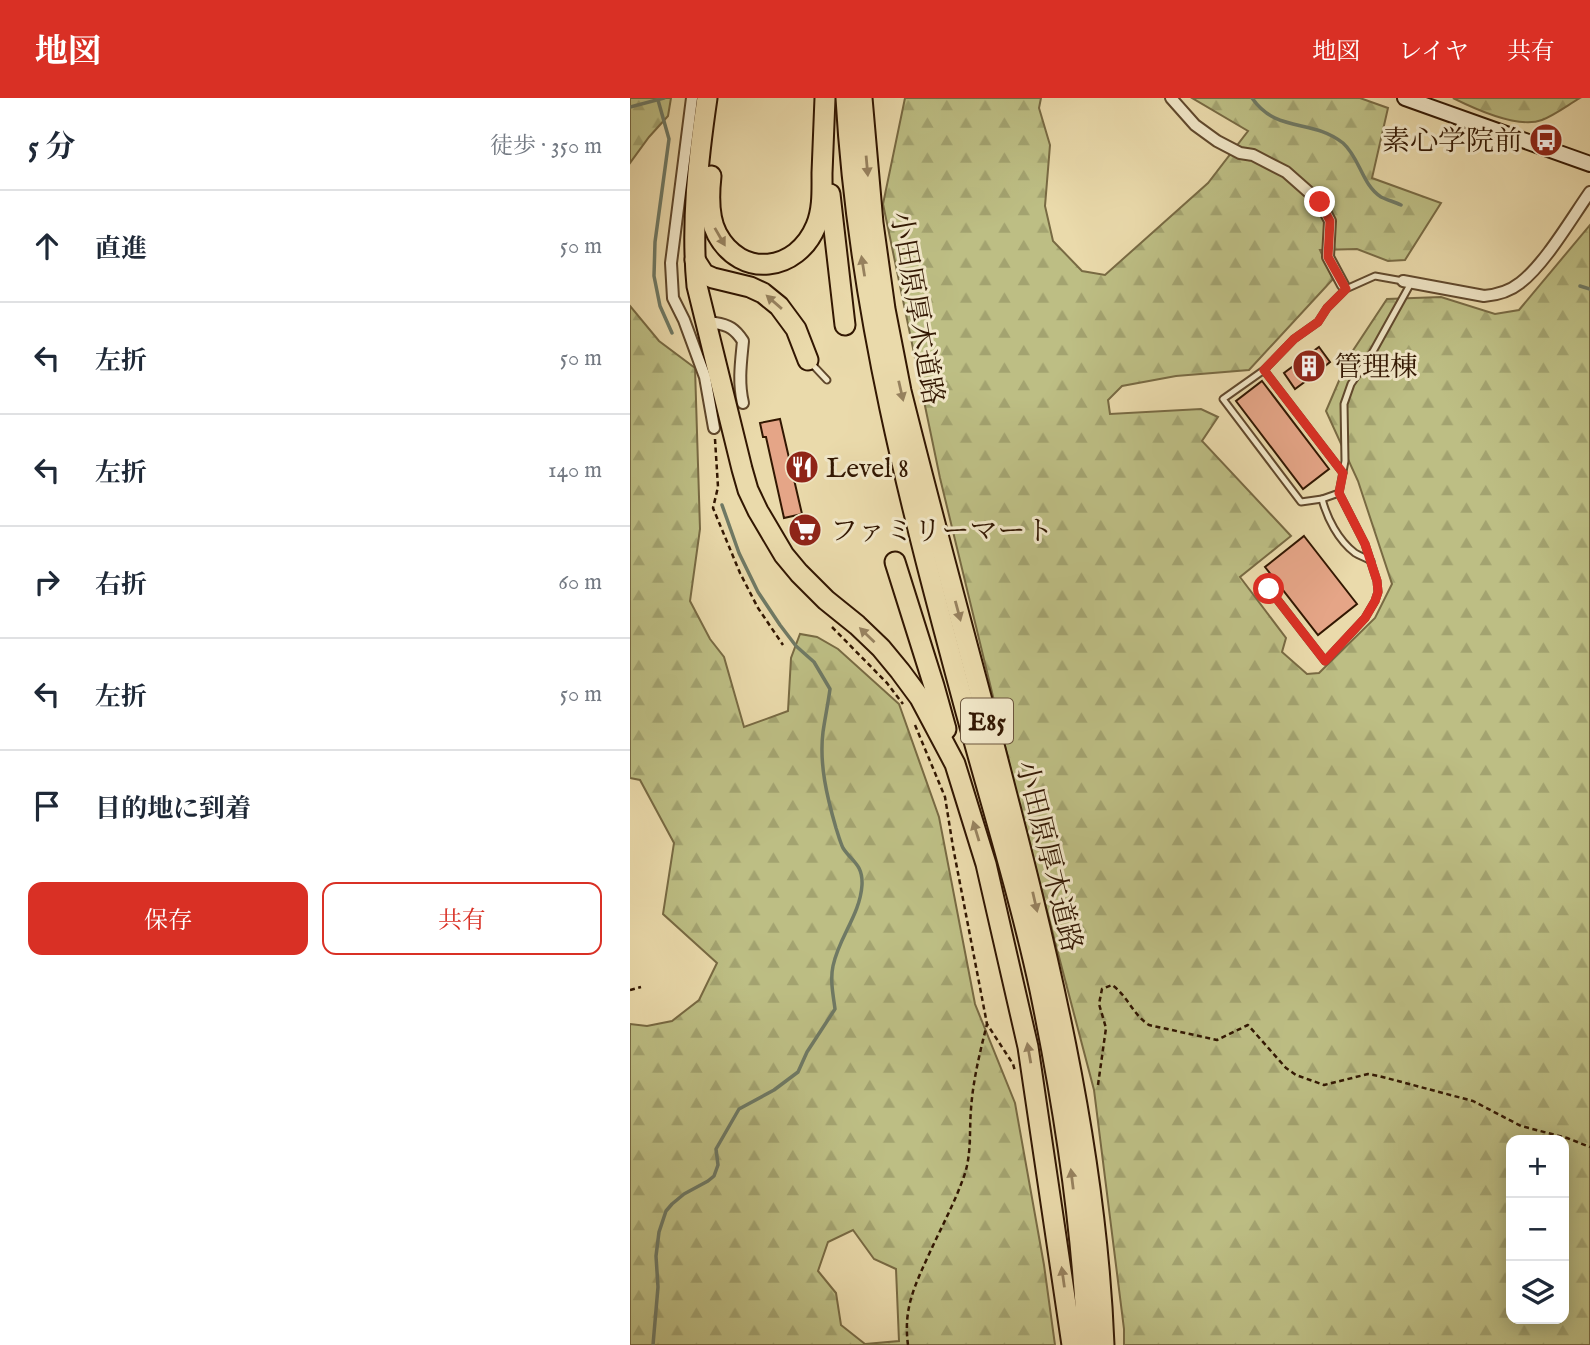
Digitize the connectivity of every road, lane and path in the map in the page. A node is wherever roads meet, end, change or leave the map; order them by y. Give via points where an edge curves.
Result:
1 (692, 98) edge
2 (707, 98) edge
3 (719, 98) edge
4 (825, 98) edge
5 (846, 98) edge
6 (862, 98) edge
7 (1171, 98) edge
8 (1405, 98) edge
9 (1590, 164) edge
10 (1590, 192) edge
11 (695, 260) junction
12 (1407, 282) junction
13 (1345, 287) junction
14 (684, 320) junction
15 (698, 321) dead end
16 (715, 323) dead end
17 (845, 326) dead end
18 (808, 360) joint
19 (1264, 370) junction
20 (827, 380) dead end
21 (743, 403) dead end
22 (714, 428) joint
23 (1343, 473) junction
24 (1339, 493) junction
25 (1322, 499) junction
26 (1371, 561) junction
27 (895, 562) dead end
28 (1269, 589) dead end
29 (832, 627) dead end
30 (783, 645) dead end
31 (903, 703) dead end
32 (916, 725) dead end
33 (955, 764) junction
34 (641, 987) dead end
35 (630, 990) edge
36 (987, 1024) junction
37 (1016, 1077) dead end
38 (1098, 1085) dead end
39 (1590, 1147) edge
40 (908, 1345) edge
41 (1072, 1345) edge
42 (1087, 1345) edge
43 (1104, 1345) edge

1 - 14 street via 671,263 673,298
2 - 11 highway
3 -> 4 highway via 709,190 715,231 732,253 763,263 786,260 800,251 817,226
4 - 17 highway via 831,211
42 -> 5 highway, 小田原厚木道路 / E85 via 1062,1102 1011,874 885,391 857,225
6 -> 43 highway, 小田原厚木道路 / E85 via 873,223 901,391 1034,896 1074,1079 1090,1185
7 - 13 street via 1217,141 1286,172 1320,202 1330,221 1328,257
8 - 9 street
10 - 12 street via 1518,285 1484,296
18 -> 11 highway via 796,329 779,306 750,287 704,274
33 -> 11 highway via 900,671 799,573 758,511 737,452 697,286
12 - 13 lane via 1375,276
12 - 23 lane via 1344,404
13 - 19 lane via 1318,322
14 - 15 street
14 - 22 street via 705,377
16 - 21 street via 728,325 743,341 739,375
18 - 20 lane
19 - 23 lane
19 - 25 lane via 1223,399 1301,502
22 - 30 path via 718,487 713,508 740,573
23 - 24 lane
24 - 25 lane
24 - 26 lane
25 - 26 lane via 1341,539
26 - 28 lane via 1377,581 1375,601 1325,661
27 - 33 highway
29 - 31 path
32 - 36 path via 945,797
41 -> 33 highway via 1028,1047 986,864
34 - 35 path
36 - 37 path via 1013,1064
36 - 40 path via 977,1064 969,1157 909,1300
38 - 39 path via 1106,1028 1099,1004 1102,989 1111,985 1149,1025 1217,1040 1248,1025 1286,1068 1324,1085 1368,1074 1379,1076 1473,1101 1521,1126

